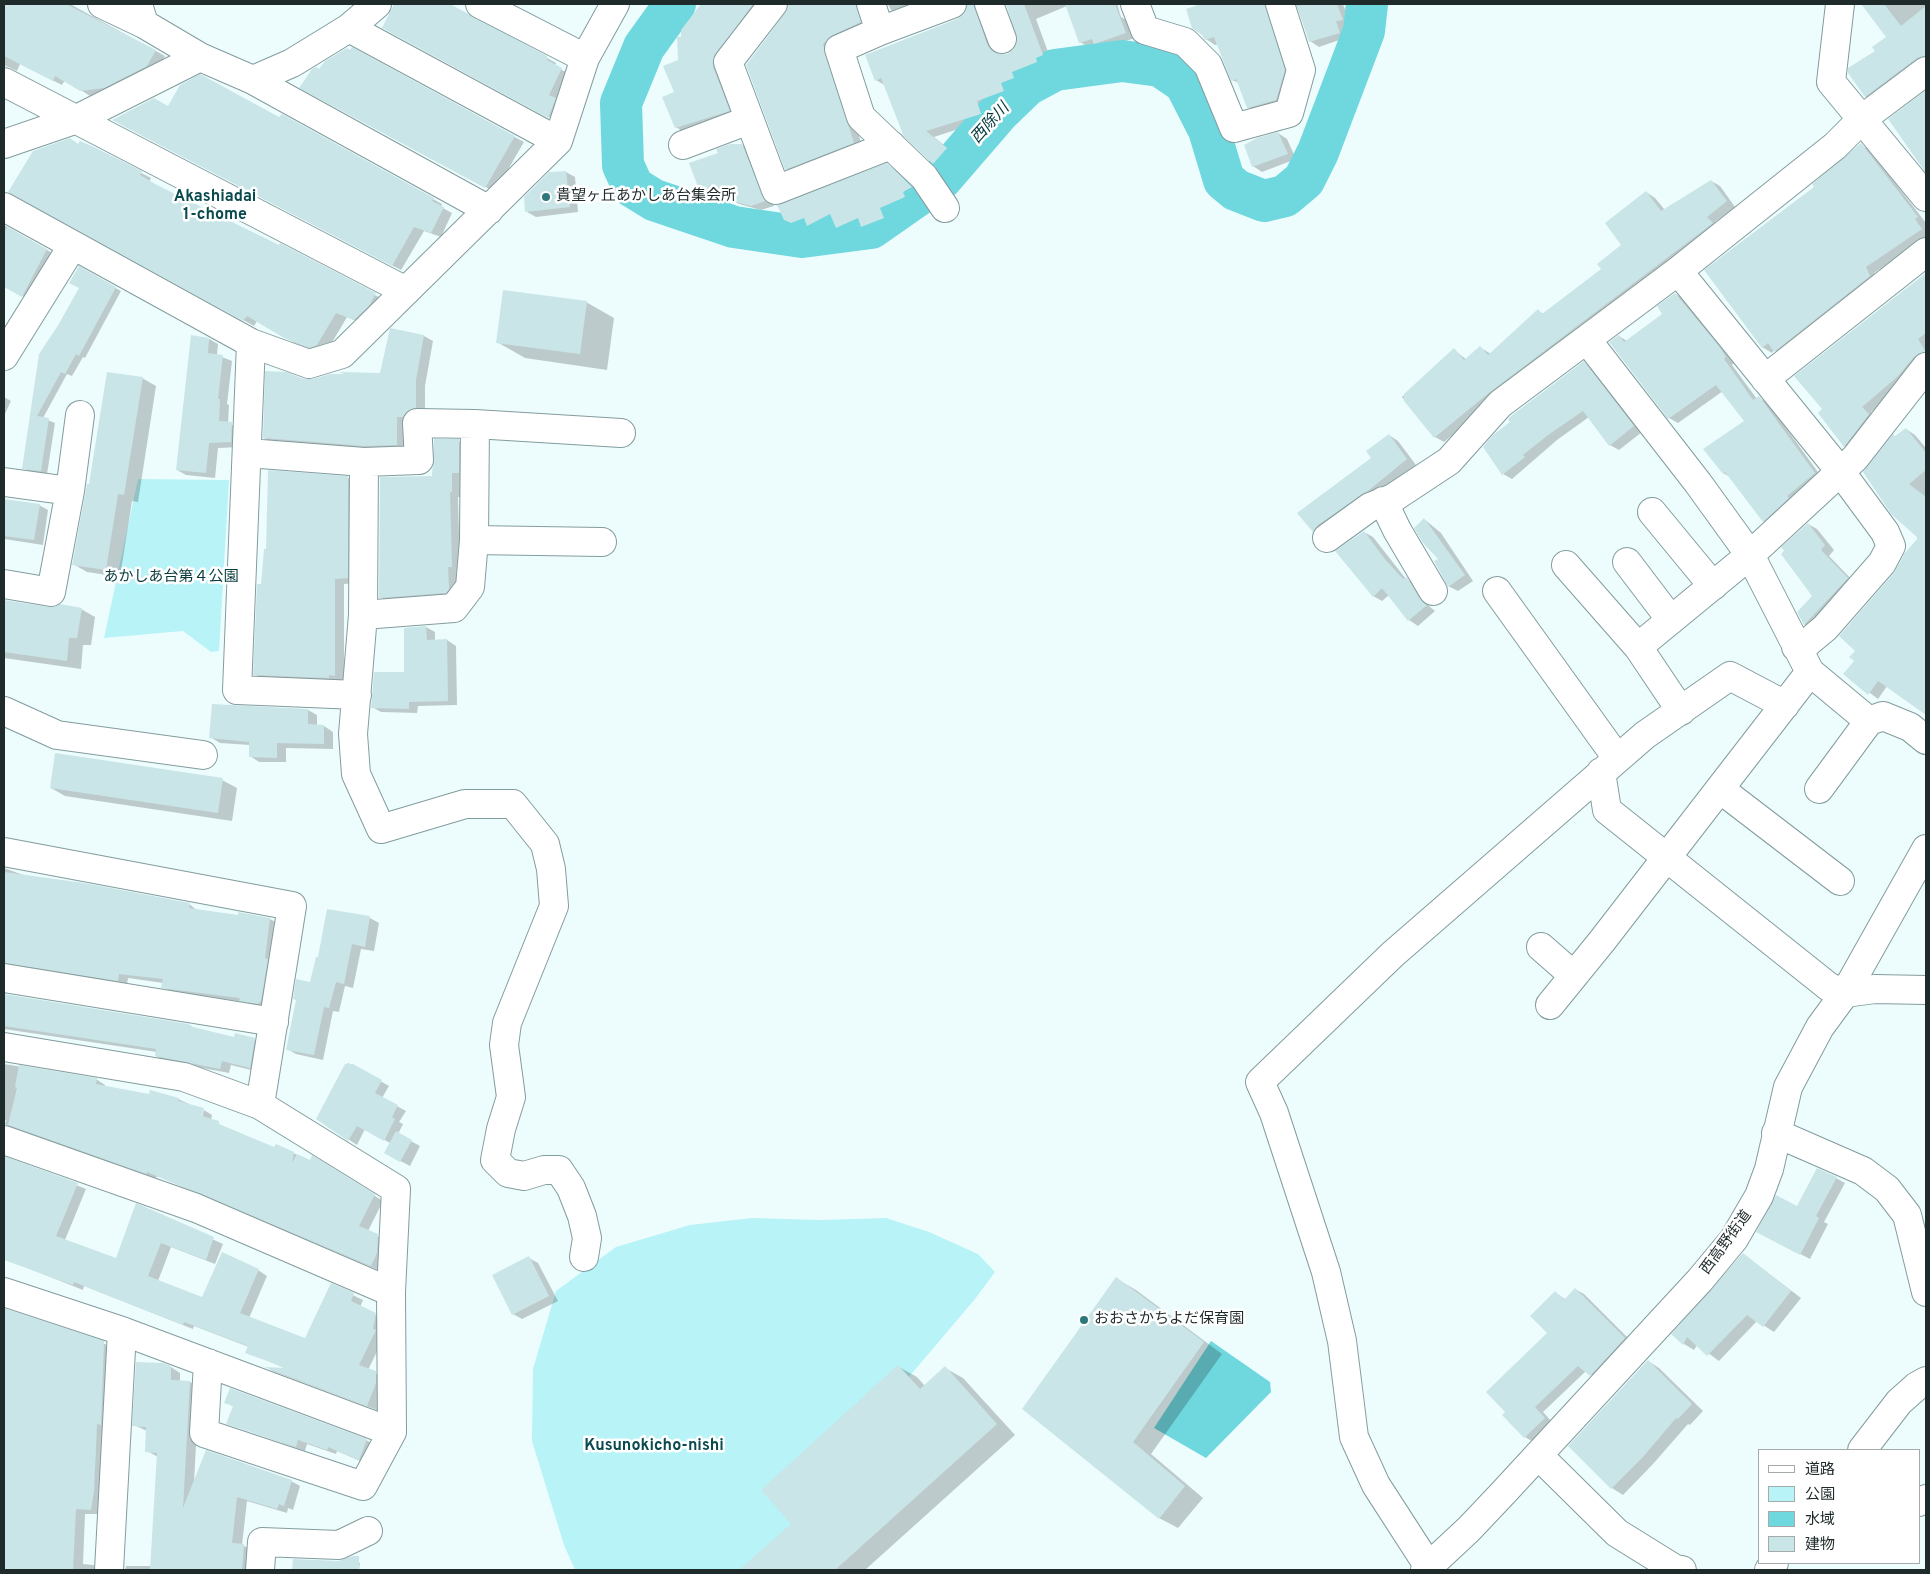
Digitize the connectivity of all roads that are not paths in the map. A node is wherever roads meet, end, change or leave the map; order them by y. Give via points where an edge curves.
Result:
1 (102, 4) edge
2 (377, 4) edge
3 (480, 4) edge
4 (615, 4) edge
5 (773, 4) edge
6 (871, 4) edge
7 (952, 4) edge
8 (989, 4) edge
9 (1135, 4) edge
10 (1280, 4) edge
11 (1840, 4) edge
12 (141, 14) edge
13 (349, 28) junction
14 (880, 30) junction
15 (1002, 39) dead end
16 (200, 57) junction
17 (584, 58) junction
18 (1926, 71) edge
19 (253, 80) junction
20 (4, 82) edge
21 (77, 119) junction
22 (1862, 119) junction
23 (749, 120) junction
24 (558, 141) junction
25 (4, 144) edge
26 (683, 145) dead end
27 (890, 145) junction
28 (1926, 197) edge
29 (4, 207) edge
30 (945, 208) dead end
31 (488, 210) junction
32 (73, 245) junction
33 (1926, 252) edge
34 (1678, 271) junction
35 (406, 291) junction
36 (1588, 340) junction
37 (251, 343) junction
38 (4, 356) edge
39 (1926, 367) edge
40 (1765, 379) junction
41 (80, 415) dead end
42 (474, 424) junction
43 (621, 433) dead end
44 (248, 452) junction
45 (364, 462) junction
46 (1840, 471) junction
47 (4, 482) edge
48 (70, 491) junction
49 (1383, 501) junction
50 (1652, 512) dead end
51 (1326, 538) dead end
52 (474, 540) junction
53 (602, 542) dead end
54 (1750, 555) junction
55 (1627, 562) dead end
56 (1566, 564) dead end
57 (4, 584) edge
58 (1713, 586) junction
59 (1433, 591) dead end
60 (1497, 591) dead end
61 (363, 615) junction
62 (1671, 620) junction
63 (1638, 647) junction
64 (1796, 648) junction
65 (1810, 672) junction
66 (357, 695) junction
67 (1785, 705) junction
68 (1681, 710) junction
69 (4, 712) edge
70 (1869, 720) junction
71 (1926, 740) edge
72 (203, 755) dead end
73 (1609, 765) junction
74 (1720, 789) junction
75 (1820, 789) dead end
76 (1926, 849) edge
77 (4, 852) edge
78 (1666, 859) junction
79 (1840, 881) dead end
80 (1541, 947) dead end
81 (1573, 975) junction
82 (4, 978) edge
83 (1926, 990) edge
84 (1844, 993) junction
85 (1550, 1005) dead end
86 (274, 1022) junction
87 (4, 1047) edge
88 (260, 1105) junction
89 (1776, 1133) junction
90 (4, 1140) edge
91 (584, 1257) dead end
92 (4, 1292) edge
93 (391, 1292) junction
94 (1926, 1292) edge
95 (122, 1331) junction
96 (208, 1363) junction
97 (1926, 1381) edge
98 (392, 1432) junction
99 (1863, 1449) edge
100 (1538, 1455) junction
101 (368, 1531) dead end
102 (1427, 1569) edge
103 (110, 1570) edge
104 (260, 1570) edge
105 (1682, 1570) edge

1 - 12 street
2 - 13 street
3 - 17 street
4 - 17 street
5 - 23 street via 728,62
6 - 14 street
7 - 14 street
8 - 15 street
9 - 10 street via 1145,30 1185,42 1208,65 1234,128 1289,113 1301,70
11 - 22 street via 1831,82
12 - 16 street
13 - 19 street via 292,64
13 - 24 street
14 - 27 street via 839,49 861,118
16 - 19 street
16 - 21 street
17 - 24 street
18 - 22 street
19 - 31 street
20 - 21 street
21 - 25 street
21 - 35 street
22 - 28 street
22 - 34 street via 1835,146
23 - 26 street
23 - 27 street via 776,190
24 - 31 street
27 - 30 street via 924,177
29 - 32 street
31 - 35 street
32 - 37 street
32 - 38 street
33 - 40 street
34 - 36 street
34 - 40 street
35 - 37 street via 342,354 309,364
36 - 49 street via 1500,404 1450,461 1393,498
36 - 54 street
37 - 44 street
39 - 46 street via 1855,458
40 - 46 street
41 - 48 street
42 - 43 street
42 - 45 street via 417,423 419,460
42 - 52 street
44 - 45 street
44 - 66 street via 237,690
45 - 61 street
46 - 54 street
46 - 64 street via 1891,546 1882,563 1825,628
47 - 48 street
48 - 57 street via 51,592
49 - 51 street
49 - 59 street
50 - 58 street
52 - 53 street
52 - 61 street via 470,587 454,608
54 - 58 street
54 - 64 street
55 - 62 street
56 - 63 street
58 - 62 street
60 - 73 street
61 - 66 street
62 - 63 street
63 - 68 street
64 - 65 street
65 - 67 street
65 - 70 street
66 - 91 street via 353,734 356,774 381,829 465,804 513,804 545,844 554,906 507,1023 504,1045 511,1097 495,1160 508,1172 524,1176 544,1170 559,1170 571,1188 582,1216 587,1238
67 - 68 street via 1730,676
67 - 74 street
68 - 73 street
69 - 72 street via 57,735
70 - 71 street via 1883,716 1910,727
70 - 75 street
73 - 78 street via 1607,810
73 - 102 street via 1393,954 1260,1082 1274,1113 1326,1272 1342,1341 1354,1437 1376,1485
74 - 78 street
74 - 79 street
76 - 84 street, 西高野街道
77 - 86 street via 292,906
78 - 81 street
78 - 84 street via 1812,976 1829,988
80 - 81 street
81 - 85 street
82 - 86 street
83 - 84 street via 1876,989
84 - 89 street, 西高野街道 via 1820,1027 1788,1088
86 - 88 street
87 - 88 street via 184,1077
88 - 93 street via 396,1189
89 - 94 street via 1863,1171 1887,1189 1907,1215
89 - 100 street, 西高野街道 via 1769,1169 1759,1196 1734,1239
90 - 93 street via 196,1208
92 - 95 street
93 - 98 street
95 - 96 street
95 - 103 street
96 - 98 street
96 - 98 street via 204,1433 363,1486
97 - 99 street via 1899,1402
100 - 102 street, 西高野街道
100 - 105 street via 1618,1533 1675,1569
101 - 104 street via 339,1545 262,1542

